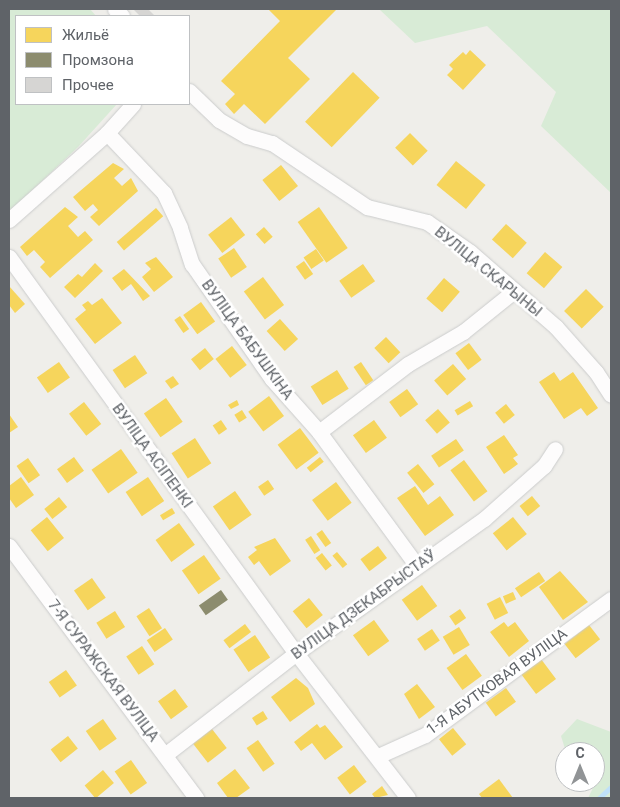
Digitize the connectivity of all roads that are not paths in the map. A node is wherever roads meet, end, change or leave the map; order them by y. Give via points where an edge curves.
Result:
1 (190, 92) edge
2 (132, 105) edge
3 (107, 132) junction
4 (9, 220) edge
5 (9, 257) edge
6 (514, 291) junction
7 (611, 395) edge
8 (318, 432) junction
9 (555, 449) dead end
10 (9, 546) edge
11 (416, 566) junction
12 (611, 599) edge
13 (296, 654) junction
14 (166, 754) junction
15 (378, 756) junction
16 (196, 798) edge
17 (408, 798) edge

1 - 6 street, ВУЛІЦА СКАРЫНЫ via 219,120 247,136 272,142 367,207 428,222 470,252
2 - 3 street
3 - 4 street
3 - 8 street, ВУЛІЦА БАБУШКІНА via 164,193 192,264 272,379
5 - 13 street, ВУЛІЦА АСІПЕНКІ
6 - 7 street, ВУЛІЦА СКАРЫНЫ via 556,327 596,372
6 - 8 street via 463,332 408,364
8 - 11 street, ВУЛІЦА БАБУШКІНА
9 - 11 street, ВУЛІЦА ДЗЕКАБРЫСТАЎ via 544,466 484,519
10 - 14 street, 7-Я СУРАЖСКАЯ ВУЛІЦА
11 - 13 street, ВУЛІЦА ДЗЕКАБРЫСТАЎ
12 - 15 street, 1-Я АБУТКОВАЯ ВУЛІЦА via 425,735
13 - 14 street, ВУЛІЦА ДЗЕКАБРЫСТАЎ
13 - 15 street, ВУЛІЦА АСІПЕНКІ
14 - 16 street, 7-Я СУРАЖСКАЯ ВУЛІЦА
15 - 17 street

